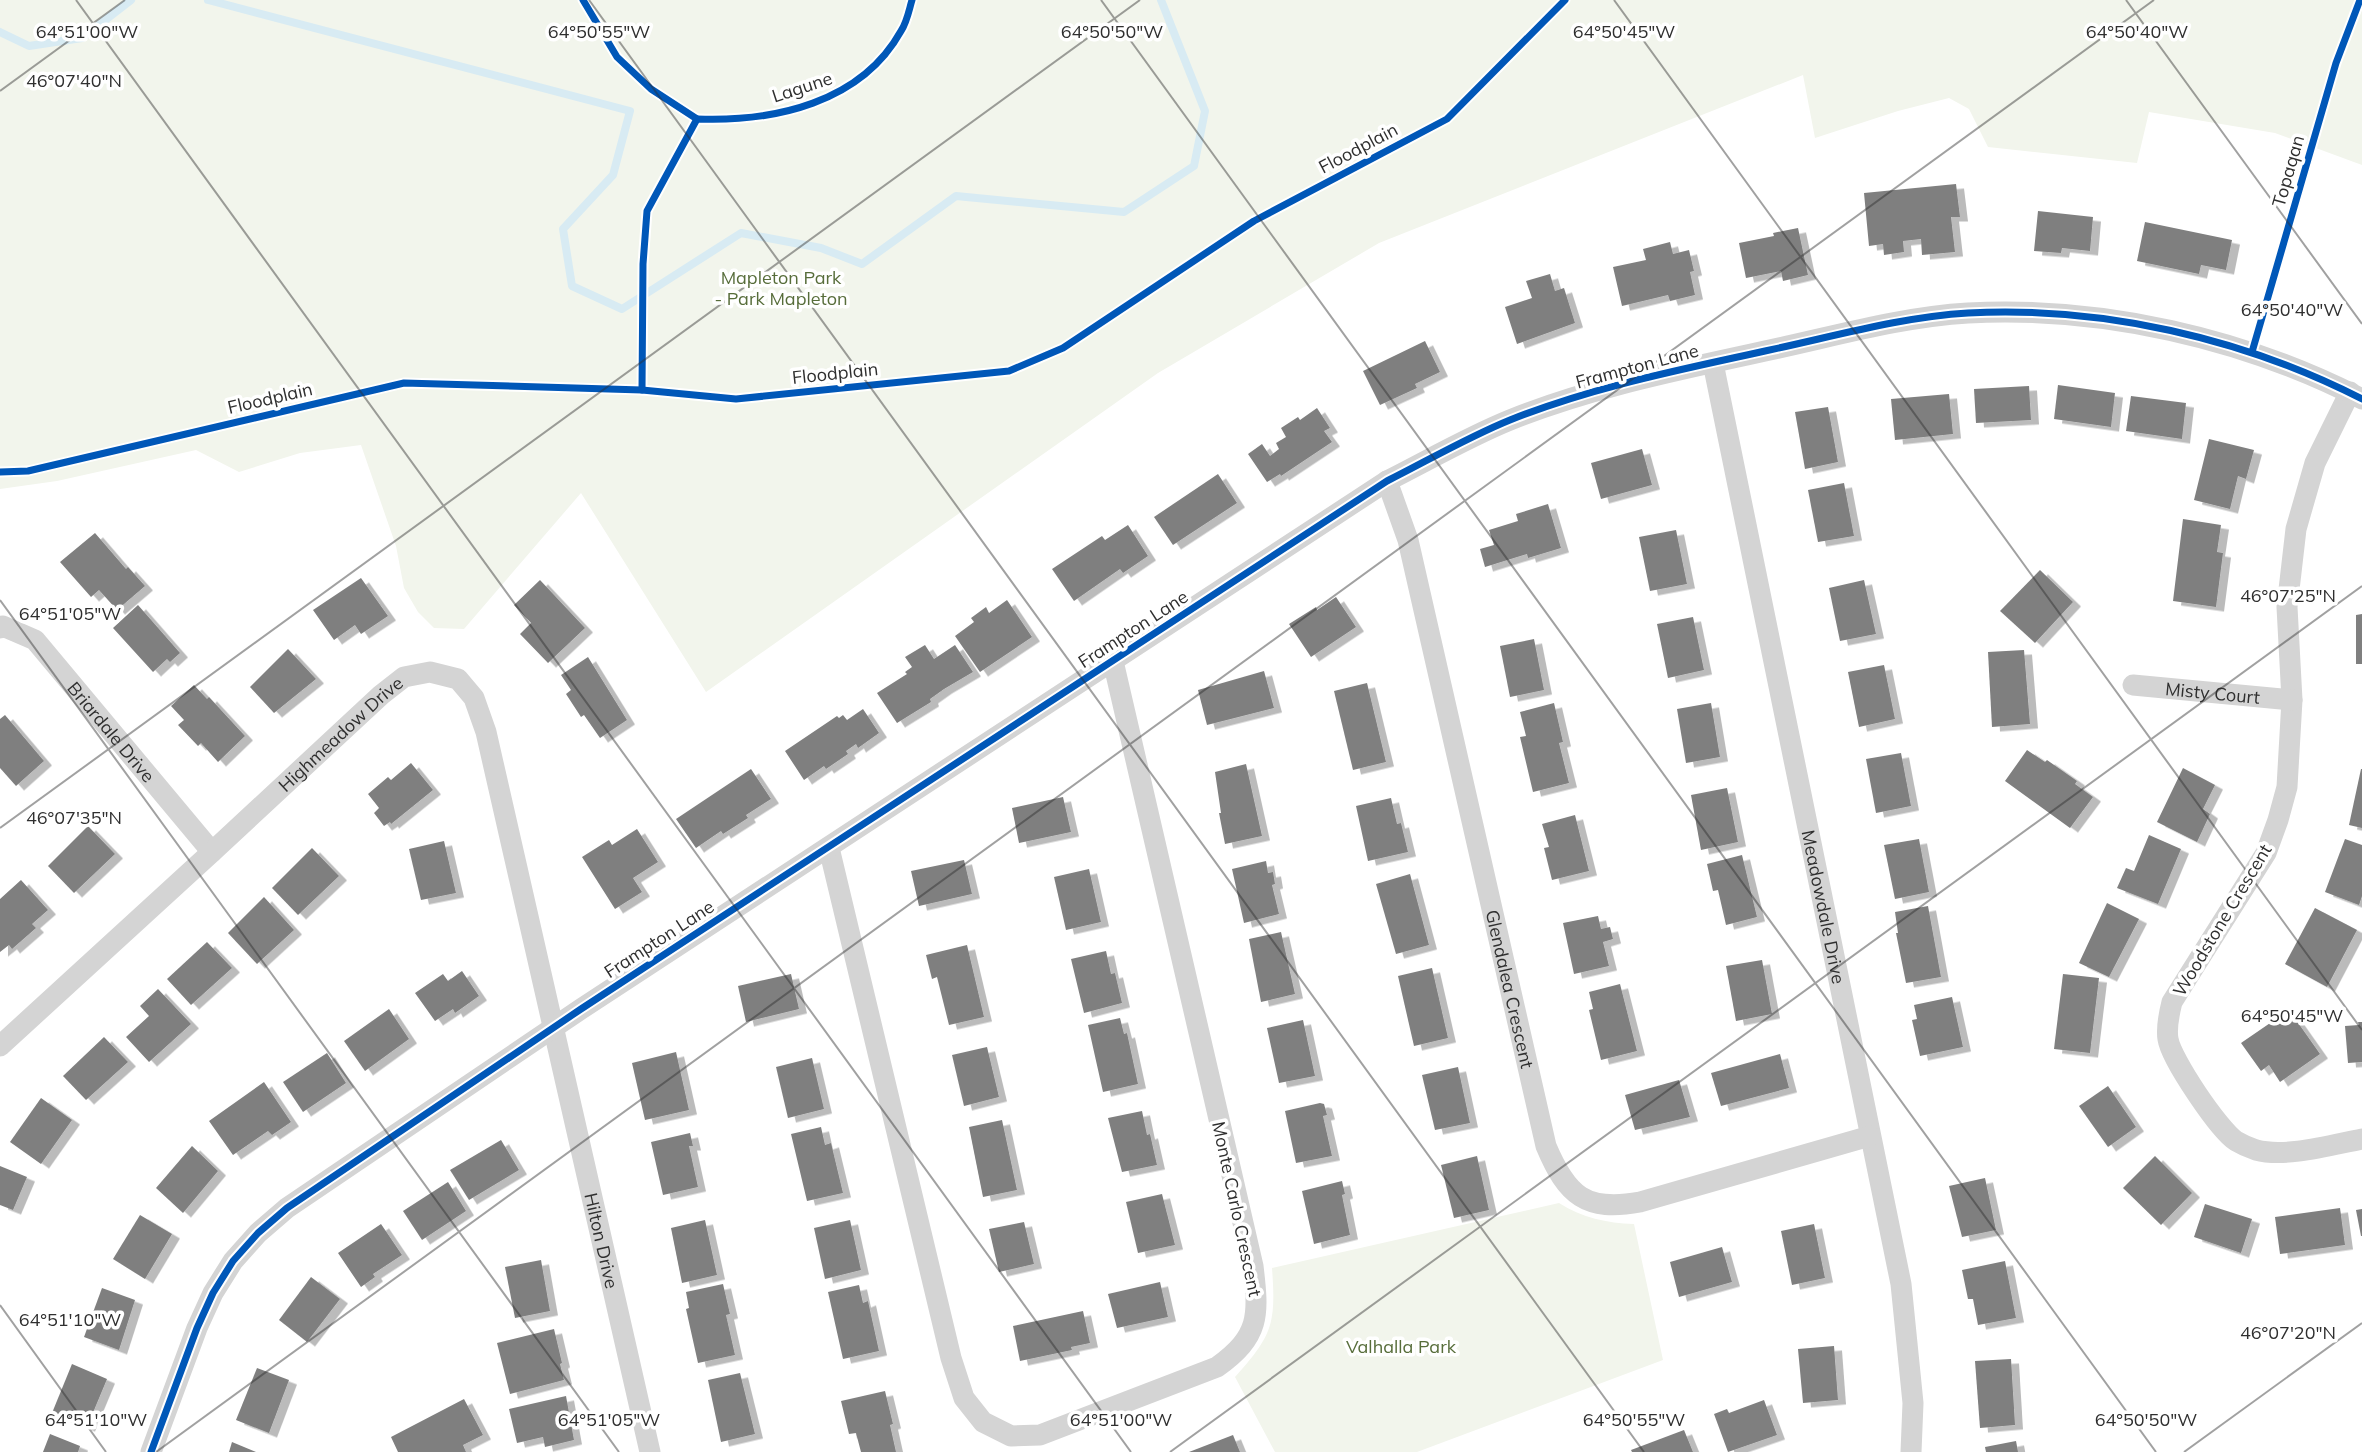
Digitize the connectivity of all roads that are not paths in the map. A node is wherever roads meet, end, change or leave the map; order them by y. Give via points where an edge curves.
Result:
1 (1713, 363) junction
2 (2356, 396) edge
3 (1387, 481) junction
4 (0, 628) edge
5 (1113, 661) junction
6 (2133, 685) dead end
7 (2292, 699) junction
8 (829, 848) junction
9 (212, 852) junction
10 (553, 1027) junction
11 (0, 1046) edge
12 (1870, 1136) junction
13 (2362, 1139) edge
14 (151, 1452) edge
15 (650, 1452) edge
16 (1911, 1452) edge

1 - 2 street, Frampton Lane via 1885,325 1967,313 2052,313 2154,327 2252,352
1 - 3 street, Frampton Lane via 1630,381 1510,420
1 - 12 street, Meadowdale Drive
2 - 7 street, Woodstone Crescent via 2315,463 2296,528 2287,607
3 - 5 street, Frampton Lane
3 - 12 street, Glendalea Crescent via 1408,540 1546,1146 1558,1175 1584,1197 1618,1206
4 - 9 street, Briardale Drive via 35,640
5 - 8 street, Frampton Lane
5 - 8 street, Monte Carlo Crescent via 1253,1266 1258,1304 1251,1332 1236,1354 1217,1367 1040,1435 1011,1436 983,1422 964,1398 947,1344
6 - 7 street, Misty Court
7 - 13 street, Woodstone Crescent via 2287,787 2266,853 2172,1002 2168,1037 2177,1063 2236,1141 2279,1153
8 - 10 street, Frampton Lane
9 - 10 street, Highmeadow Drive via 404,677 430,672 458,679 474,698 486,732
9 - 11 street, Highmeadow Drive
10 - 14 street, Frampton Lane via 286,1208 258,1233 212,1293
10 - 15 street, Hilton Drive
12 - 16 street, Meadowdale Drive via 1901,1284 1913,1403

